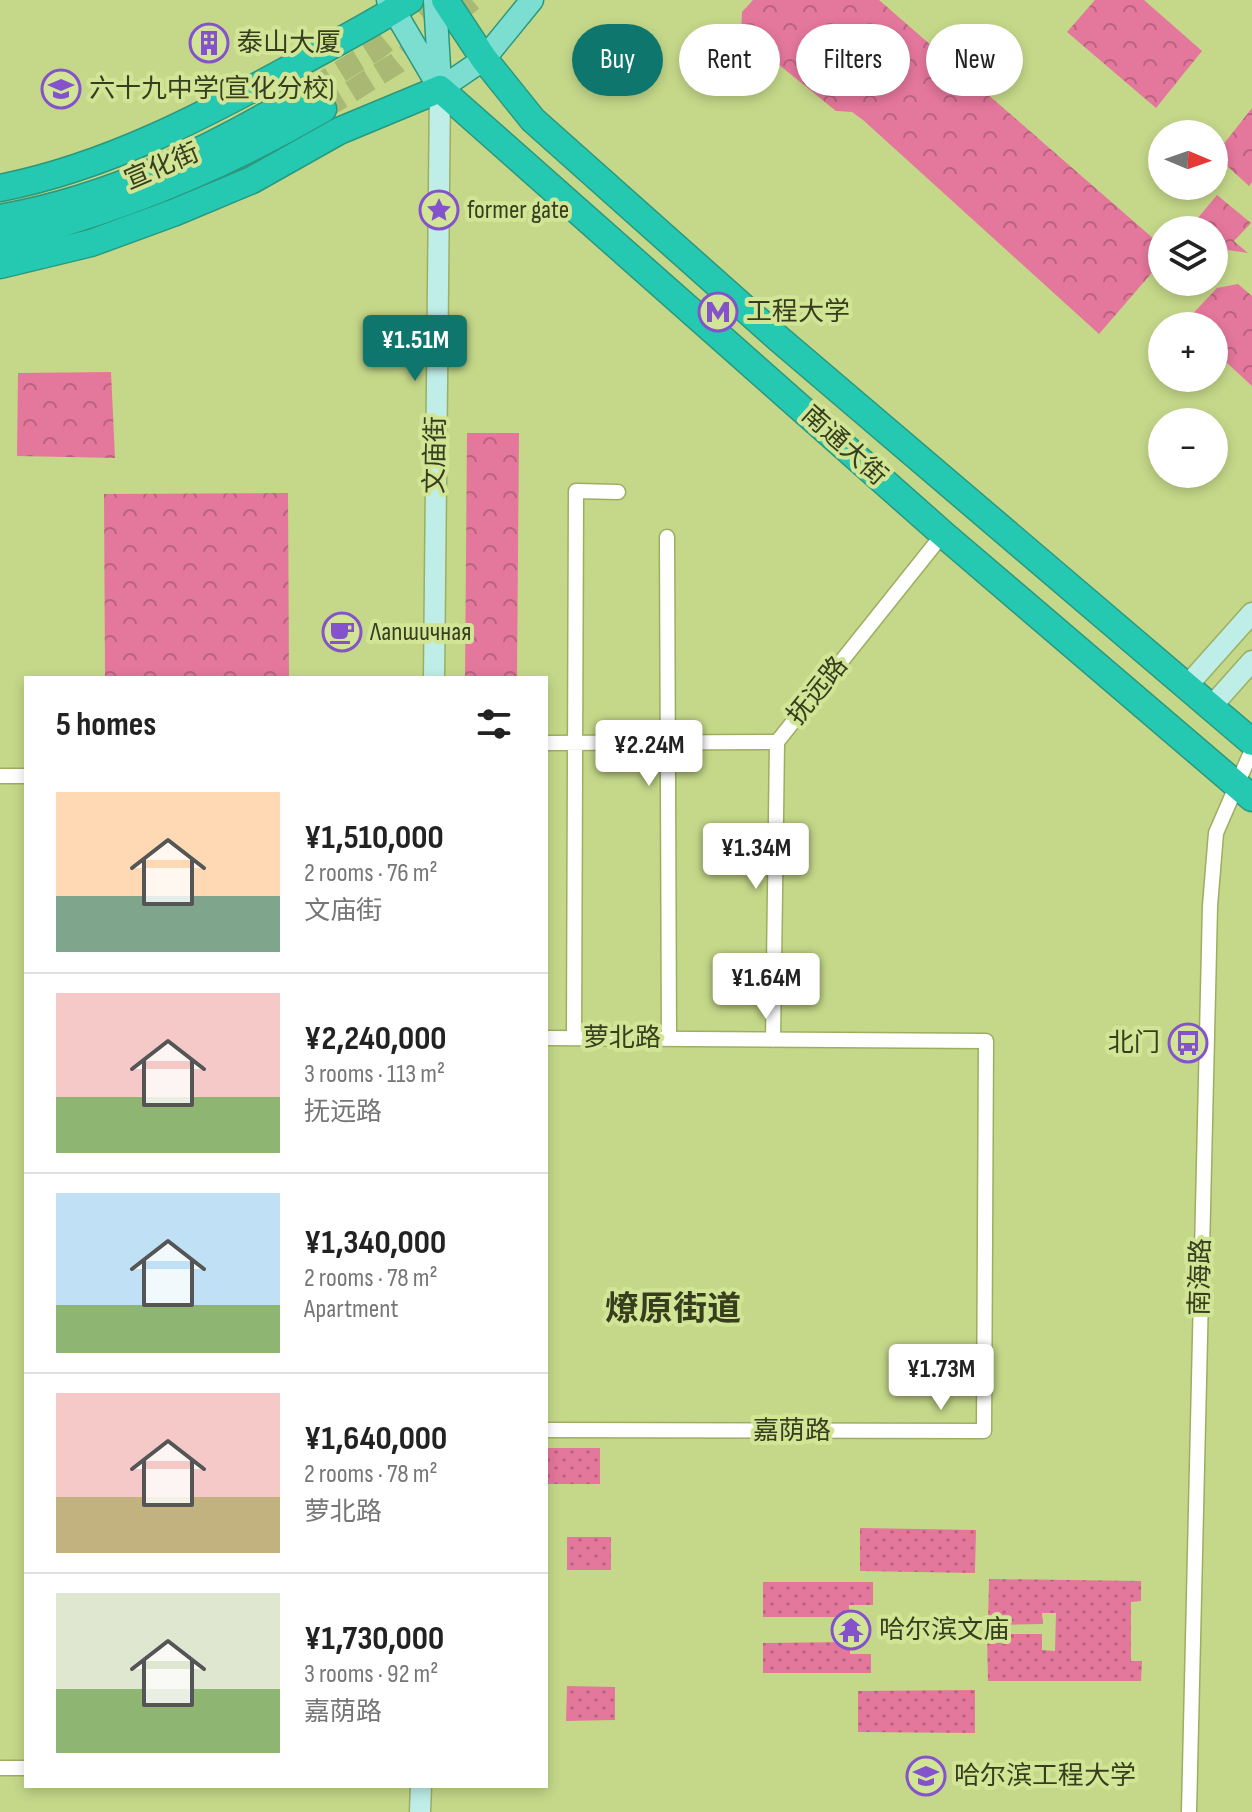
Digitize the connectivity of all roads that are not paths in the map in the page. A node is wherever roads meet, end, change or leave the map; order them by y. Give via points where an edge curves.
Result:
1 (435, 0) edge
2 (445, 0) edge
3 (532, 0) edge
4 (397, 4) edge
5 (484, 59) junction
6 (440, 89) junction
7 (0, 188) edge
8 (0, 218) edge
9 (0, 240) edge
10 (0, 265) edge
11 (618, 492) dead end
12 (943, 534) junction
13 (667, 537) dead end
14 (1252, 613) edge
15 (1252, 661) edge
16 (434, 676) edge
17 (1186, 687) junction
18 (1211, 707) junction
19 (576, 742) junction
20 (668, 742) junction
21 (777, 742) junction
22 (1252, 742) edge
23 (548, 743) edge
24 (1252, 750) edge
25 (0, 776) edge
26 (24, 776) edge
27 (1244, 790) edge
28 (548, 1038) edge
29 (574, 1038) junction
30 (669, 1039) junction
31 (773, 1040) junction
32 (986, 1041) joint
33 (548, 1430) edge
34 (0, 1768) edge
35 (24, 1768) edge
36 (421, 1788) edge
37 (420, 1812) edge
38 (1189, 1812) edge

1 - 6 main road
2 - 5 highway, 南通大街
3 - 5 main road
4 - 6 main road
4 - 7 highway via 215,110 142,144 78,169
5 - 6 main road
5 - 17 highway, 南通大街 via 533,120 638,214
6 - 10 highway via 339,131 252,180 173,213 91,243
6 - 12 highway, 南通大街
6 - 16 main road, 文庙街
8 - 9 highway, 宣化街 via 90,196 155,172 317,99 252,150 197,176 102,213
11 - 19 street via 576,491
12 - 21 street, 抚远路
12 - 27 highway, 南通大街
13 - 20 street
14 - 17 main road
15 - 18 main road
17 - 18 highway, 南通大街
18 - 22 highway, 南通大街
19 - 20 street, 抚远路
19 - 23 street, 抚远路
19 - 29 street
20 - 21 street, 抚远路
20 - 30 street
21 - 31 street
24 - 27 street, 南海路
25 - 26 street
27 - 38 street, 南海路 via 1216,833 1210,906
28 - 29 street, 萝北路
29 - 30 street, 萝北路
30 - 31 street, 萝北路
31 - 32 street, 萝北路
32 - 33 street, 嘉荫路 via 984,1431
34 - 35 street
36 - 37 main road

